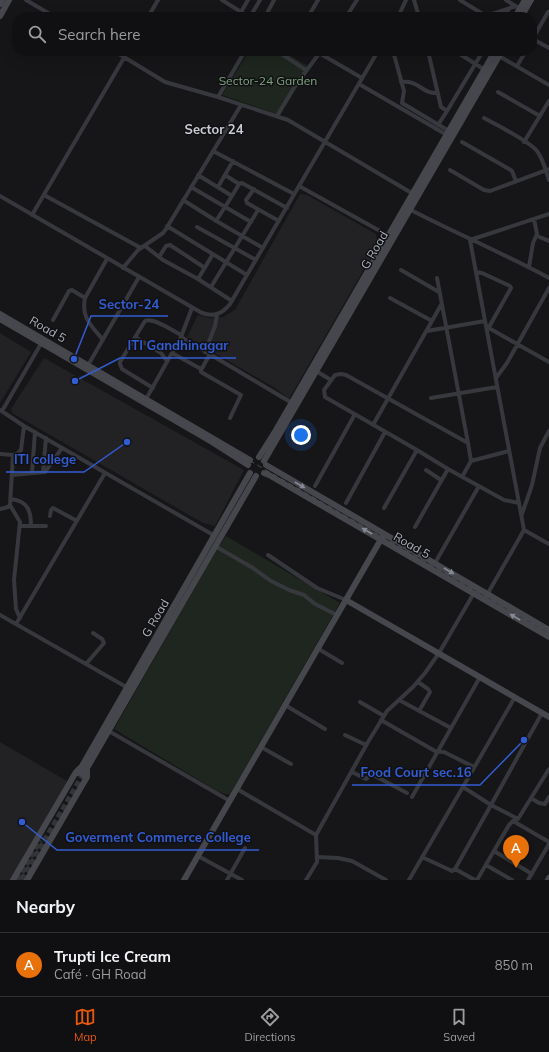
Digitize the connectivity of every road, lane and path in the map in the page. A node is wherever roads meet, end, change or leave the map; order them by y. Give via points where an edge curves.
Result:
1 (2, 0) edge
2 (9, 0) edge
3 (26, 0) edge
4 (158, 0) edge
5 (222, 0) edge
6 (248, 0) edge
7 (260, 0) edge
8 (274, 0) edge
9 (318, 0) edge
10 (406, 0) edge
11 (414, 0) edge
12 (460, 0) edge
13 (506, 0) edge
14 (525, 0) edge
15 (531, 0) edge
16 (354, 1) edge
17 (513, 2) edge
18 (0, 4) edge
19 (510, 8) junction
20 (521, 11) edge
21 (547, 11) edge
22 (47, 12) edge
23 (151, 12) edge
24 (241, 12) joint
25 (253, 12) edge
26 (267, 12) edge
27 (311, 12) edge
28 (348, 12) edge
29 (400, 12) edge
30 (418, 12) edge
31 (477, 12) edge
32 (498, 12) edge
33 (507, 12) edge
34 (0, 16) edge
35 (537, 30) edge
36 (537, 42) edge
37 (549, 48) edge
38 (242, 56) edge
39 (285, 56) edge
40 (317, 56) edge
41 (326, 56) edge
42 (375, 56) edge
43 (394, 56) edge
44 (429, 56) edge
45 (463, 56) edge
46 (480, 56) edge
47 (496, 56) edge
48 (504, 56) edge
49 (523, 56) edge
50 (124, 57) joint
51 (476, 64) junction
52 (517, 66) junction
53 (306, 70) junction
54 (487, 71) junction
55 (362, 78) junction
56 (401, 82) junction
57 (358, 84) junction
58 (549, 85) edge
59 (498, 92) dead end
60 (438, 93) junction
61 (218, 97) junction
62 (549, 100) edge
63 (241, 105) junction
64 (447, 111) junction
65 (277, 116) junction
66 (540, 116) junction
67 (484, 118) dead end
68 (438, 125) junction
69 (448, 133) junction
70 (325, 142) junction
71 (462, 142) dead end
72 (524, 142) junction
73 (213, 151) junction
74 (233, 161) junction
75 (450, 170) dead end
76 (547, 170) edge
77 (198, 175) junction
78 (225, 175) junction
79 (549, 180) edge
80 (516, 181) junction
81 (239, 184) junction
82 (299, 186) junction
83 (191, 187) junction
84 (218, 187) junction
85 (254, 189) junction
86 (294, 194) junction
87 (44, 195) junction
88 (415, 195) junction
89 (0, 196) edge
90 (232, 196) junction
91 (183, 200) junction
92 (225, 207) junction
93 (286, 208) junction
94 (408, 208) junction
95 (258, 210) junction
96 (549, 214) edge
97 (32, 215) junction
98 (534, 219) junction
99 (216, 221) junction
100 (279, 221) junction
101 (250, 222) junction
102 (168, 226) junction
103 (197, 227) dead end
104 (242, 236) junction
105 (537, 236) junction
106 (391, 237) junction
107 (470, 240) junction
108 (549, 241) edge
109 (143, 247) junction
110 (235, 248) junction
111 (263, 248) junction
112 (213, 254) junction
113 (159, 257) junction
114 (107, 259) junction
115 (256, 260) junction
116 (226, 262) junction
117 (529, 267) junction
118 (123, 268) junction
119 (205, 268) junction
120 (402, 270) dead end
121 (476, 272) junction
122 (247, 275) junction
123 (139, 277) junction
124 (437, 278) dead end
125 (549, 278) edge
126 (198, 279) junction
127 (211, 287) junction
128 (549, 288) edge
129 (440, 292) junction
130 (85, 298) junction
131 (390, 298) dead end
132 (232, 301) junction
133 (442, 304) junction
134 (192, 308) junction
135 (0, 314) edge
136 (217, 315) junction
137 (0, 319) edge
138 (53, 320) dead end
139 (432, 321) junction
140 (485, 321) junction
141 (488, 327) junction
142 (446, 328) junction
143 (426, 331) junction
144 (181, 336) junction
145 (135, 337) junction
146 (103, 340) junction
147 (43, 341) junction
148 (518, 345) junction
149 (172, 352) junction
150 (207, 353) junction
151 (167, 361) junction
152 (549, 362) edge
153 (88, 367) junction
154 (201, 369) junction
155 (316, 371) junction
156 (496, 378) junction
157 (331, 380) junction
158 (497, 387) junction
159 (153, 388) junction
160 (458, 393) junction
161 (388, 398) junction
162 (432, 398) dead end
163 (146, 399) junction
164 (292, 403) junction
165 (1, 411) edge
166 (355, 414) junction
167 (230, 418) dead end
168 (374, 425) junction
169 (24, 426) junction
170 (549, 431) edge
171 (35, 432) junction
172 (385, 432) junction
173 (46, 438) junction
174 (468, 444) junction
175 (62, 448) junction
176 (417, 450) junction
177 (509, 451) junction
178 (0, 454) edge
179 (13, 455) junction
180 (263, 461) junction
181 (471, 461) junction
182 (249, 462) junction
183 (448, 469) junction
184 (426, 470) dead end
185 (43, 472) junction
186 (32, 473) junction
187 (105, 473) junction
188 (264, 473) junction
189 (12, 475) junction
190 (253, 475) junction
191 (462, 477) junction
192 (441, 480) junction
193 (315, 486) dead end
194 (479, 486) junction
195 (11, 499) junction
196 (519, 503) junction
197 (346, 504) dead end
198 (10, 505) junction
199 (384, 508) dead end
200 (0, 509) edge
201 (50, 516) dead end
202 (521, 516) junction
203 (77, 521) junction
204 (20, 526) junction
205 (31, 526) junction
206 (46, 526) dead end
207 (415, 527) dead end
208 (524, 530) junction
209 (382, 536) junction
210 (217, 537) junction
211 (549, 544) edge
212 (215, 546) junction
213 (268, 555) dead end
214 (435, 563) junction
215 (474, 593) junction
216 (488, 593) junction
217 (346, 600) junction
218 (0, 615) edge
219 (337, 615) junction
220 (20, 618) junction
221 (16, 624) junction
222 (549, 630) edge
223 (93, 633) dead end
224 (549, 637) edge
225 (317, 648) junction
226 (439, 653) junction
227 (342, 663) dead end
228 (86, 664) junction
229 (480, 677) junction
230 (418, 682) junction
231 (130, 689) junction
232 (515, 697) junction
233 (399, 700) junction
234 (360, 702) dead end
235 (285, 705) junction
236 (419, 711) junction
237 (542, 713) junction
238 (384, 716) junction
239 (549, 717) edge
240 (381, 720) junction
241 (451, 728) junction
242 (107, 729) junction
243 (325, 729) dead end
244 (345, 735) dead end
245 (366, 745) junction
246 (261, 747) junction
247 (438, 751) junction
248 (290, 764) dead end
249 (85, 767) junction
250 (474, 767) junction
251 (549, 769) edge
252 (352, 772) junction
253 (81, 774) tunnel mouth
254 (462, 787) junction
255 (237, 789) junction
256 (407, 793) dead end
257 (412, 797) dead end
258 (549, 797) edge
259 (531, 798) junction
260 (230, 801) junction
261 (491, 805) junction
262 (518, 819) junction
263 (513, 821) junction
264 (316, 835) junction
265 (549, 843) edge
266 (245, 848) dead end
267 (494, 851) junction
268 (198, 856) junction
269 (317, 857) junction
270 (422, 857) junction
271 (486, 865) junction
272 (455, 869) junction
273 (230, 874) junction
274 (532, 874) junction
275 (504, 875) junction
276 (13, 880) edge
277 (27, 880) edge
278 (184, 880) edge
279 (226, 880) edge
280 (242, 880) edge
281 (306, 880) edge
282 (386, 880) edge
283 (409, 880) edge
284 (476, 880) edge
285 (501, 880) edge
286 (512, 880) edge
287 (528, 880) edge

1 - 18 street
2 - 34 street
3 - 22 street
4 - 23 street
5 - 24 street
6 - 24 street
7 - 25 street
8 - 26 street
9 - 27 street
10 - 29 street
11 - 30 street
12 - 31 street
13 - 17 street
14 - 20 street
15 - 20 street
16 - 28 street
17 - 20 street
19 - 20 street
19 - 32 street
19 - 33 street
21 - 35 street
36 - 37 street
38 - 61 street
39 - 53 street
40 - 53 street
41 - 55 street
42 - 55 street
43 - 56 street
44 - 60 street
45 - 51 street
46 - 51 street
47 - 54 street, G Road
48 - 52 street
49 - 52 street
50 - 61 street via 165,82
50 - 87 street
51 - 54 street
51 - 64 street
52 - 58 street
53 - 65 street
54 - 69 street, G Road
54 - 88 street, G Road
55 - 57 street
56 - 60 street via 413,82 428,92
56 - 68 street via 403,104
57 - 69 street
57 - 70 street
59 - 66 street
60 - 64 street via 442,108
61 - 63 street
62 - 66 street
63 - 65 street
63 - 73 street
64 - 68 street
65 - 70 street via 296,124
66 - 72 street
67 - 72 street
68 - 69 street
69 - 88 street, G Road
70 - 82 street
70 - 88 street
71 - 80 street via 512,171
72 - 76 street via 536,150
73 - 74 street
73 - 77 street
74 - 78 street
74 - 86 street
75 - 80 street via 487,191
76 - 79 street
76 - 80 street
77 - 83 street
77 - 84 street
78 - 81 street
78 - 84 street
81 - 85 street
81 - 90 street
82 - 86 street
82 - 106 street
83 - 91 street
83 - 92 street
84 - 90 street
85 - 93 street
85 - 95 street via 246,202
86 - 93 street
87 - 97 street
87 - 109 street
88 - 94 street, G Road
89 - 97 street
90 - 92 street
91 - 99 street
91 - 102 street
92 - 99 street
92 - 101 street
93 - 100 street
94 - 106 street, G Road
94 - 107 street
95 - 100 street
95 - 101 street
96 - 98 street
97 - 114 street
98 - 105 street
98 - 107 street
99 - 104 street
100 - 111 street
101 - 104 street
102 - 109 street via 163,233
102 - 112 street
103 - 110 street
104 - 110 street
104 - 111 street
105 - 108 street
105 - 117 street via 533,243
106 - 155 street, G Road
106 - 164 street, G Road
107 - 117 street
107 - 121 street
109 - 113 street
109 - 118 street
110 - 115 street
110 - 116 street
111 - 115 street
112 - 116 street
112 - 119 street
113 - 119 street via 166,246 170,245
113 - 126 street
114 - 118 street
114 - 130 street
115 - 122 street
116 - 122 street
116 - 127 street
117 - 125 street
118 - 123 street
119 - 126 street
120 - 129 street
121 - 140 street
121 - 141 street via 511,288
122 - 132 street
123 - 134 street
123 - 146 street
124 - 129 street
126 - 127 street
127 - 132 street
128 - 148 street
129 - 133 street
130 - 138 street via 68,290
130 - 146 street via 85,317
131 - 139 street
132 - 136 street
133 - 139 street
133 - 142 street
134 - 136 street via 206,314
134 - 144 street
135 - 147 street, Road 5
136 - 150 street
137 - 147 street, Road 5
139 - 143 street
140 - 141 street
140 - 142 street
141 - 148 street
141 - 156 street
142 - 143 street
142 - 160 street
143 - 161 street
144 - 145 street via 148,319
144 - 149 street
144 - 150 street
145 - 151 street via 161,353
145 - 159 street via 120,362 120,367
146 - 153 street
147 - 153 street, Road 5
147 - 165 street
148 - 152 street
148 - 156 street
149 - 151 street
149 - 154 street
150 - 154 street
150 - 164 street
151 - 159 street
153 - 163 street, Road 5
153 - 182 street, Road 5
154 - 167 street via 203,373 241,395
155 - 157 street
155 - 180 street, G Road
156 - 158 street
157 - 161 street via 335,375 346,375
157 - 166 street via 324,390 325,397
158 - 160 street
158 - 177 street
159 - 163 street
160 - 162 street
160 - 174 street
161 - 168 street
161 - 174 street
163 - 182 street, Road 5
164 - 180 street, G Road
165 - 169 street
166 - 168 street
166 - 193 street
168 - 172 street
169 - 171 street
169 - 179 street via 21,450
170 - 202 street via 540,448 532,485
171 - 173 street
171 - 186 street
172 - 176 street
172 - 197 street
173 - 175 street
173 - 185 street
174 - 181 street
175 - 185 street via 47,471
175 - 187 street
176 - 183 street
176 - 199 street
177 - 181 street
177 - 196 street
178 - 179 street
179 - 189 street
180 - 182 street via 253,458
180 - 188 street via 266,469
180 -> 209 street, Road 5
181 - 191 street
182 - 190 street via 248,468
183 - 191 street
183 - 192 street
184 - 192 street
185 - 186 street
186 - 189 street
187 - 203 street
187 - 210 street
188 - 190 street
209 -> 188 street, Road 5
189 - 195 street
190 - 210 street, G Road
191 - 194 street
192 - 207 street
194 - 196 street via 504,500
194 - 214 street
195 - 198 street
195 - 205 street via 22,501 31,514
196 - 202 street
198 - 200 street
198 - 204 street
201 - 203 street via 53,508
202 - 208 street
203 - 220 street
204 - 205 street
204 - 220 street via 14,574 16,609
205 - 206 street
208 - 211 street
208 - 216 street
209 - 214 street, Road 5
209 - 215 street, Road 5
209 - 217 street
210 - 212 street, G Road
210 - 231 street, G Road
212 - 219 street via 271,581 304,595
212 - 231 street, G Road
213 - 217 street via 311,584
214 -> 216 street, Road 5
224 -> 215 street, Road 5
215 - 226 street
216 - 222 street, Road 5
217 - 219 street
217 - 226 street
218 - 221 street
219 - 225 street
220 - 221 street
221 - 228 street
223 - 228 street via 104,643
225 - 227 street
225 - 235 street
226 - 229 street
226 - 230 street
228 - 231 street
229 - 232 street
229 - 241 street
230 - 233 street
230 - 236 street via 430,692
231 - 242 street, G Road
232 - 237 street
232 - 250 street
233 - 236 street
233 - 238 street
234 - 238 street
235 - 243 street
235 - 246 street
236 - 241 street
237 - 239 street
237 - 261 street
238 - 240 street
240 - 245 street
240 - 247 street
241 - 247 street
242 - 249 street, G Road
242 - 260 street
244 - 245 street
245 - 252 street
246 - 248 street
246 - 255 street
247 - 250 street
247 - 257 street
249 - 253 street, G Road
249 - 276 street via 76,772
249 - 277 street via 87,777
250 - 254 street
251 - 259 street
252 - 256 street via 366,780 374,776
252 - 264 street
254 - 261 street
254 - 270 street
255 - 260 street
255 - 264 street
258 - 259 street via 545,804
259 - 262 street
260 - 268 street
261 - 262 street
261 - 272 street
262 - 263 street
263 - 265 street
263 - 267 street
264 - 269 street
265 - 274 street
266 - 273 street
267 - 271 street
267 - 274 street
268 - 273 street
268 - 278 street
269 - 281 street via 315,866
269 - 282 street via 352,861
270 - 272 street via 452,871
270 - 283 street
271 - 275 street
271 - 284 street
272 - 284 street
273 - 279 street
273 - 280 street
274 - 287 street
275 - 285 street
275 - 286 street

